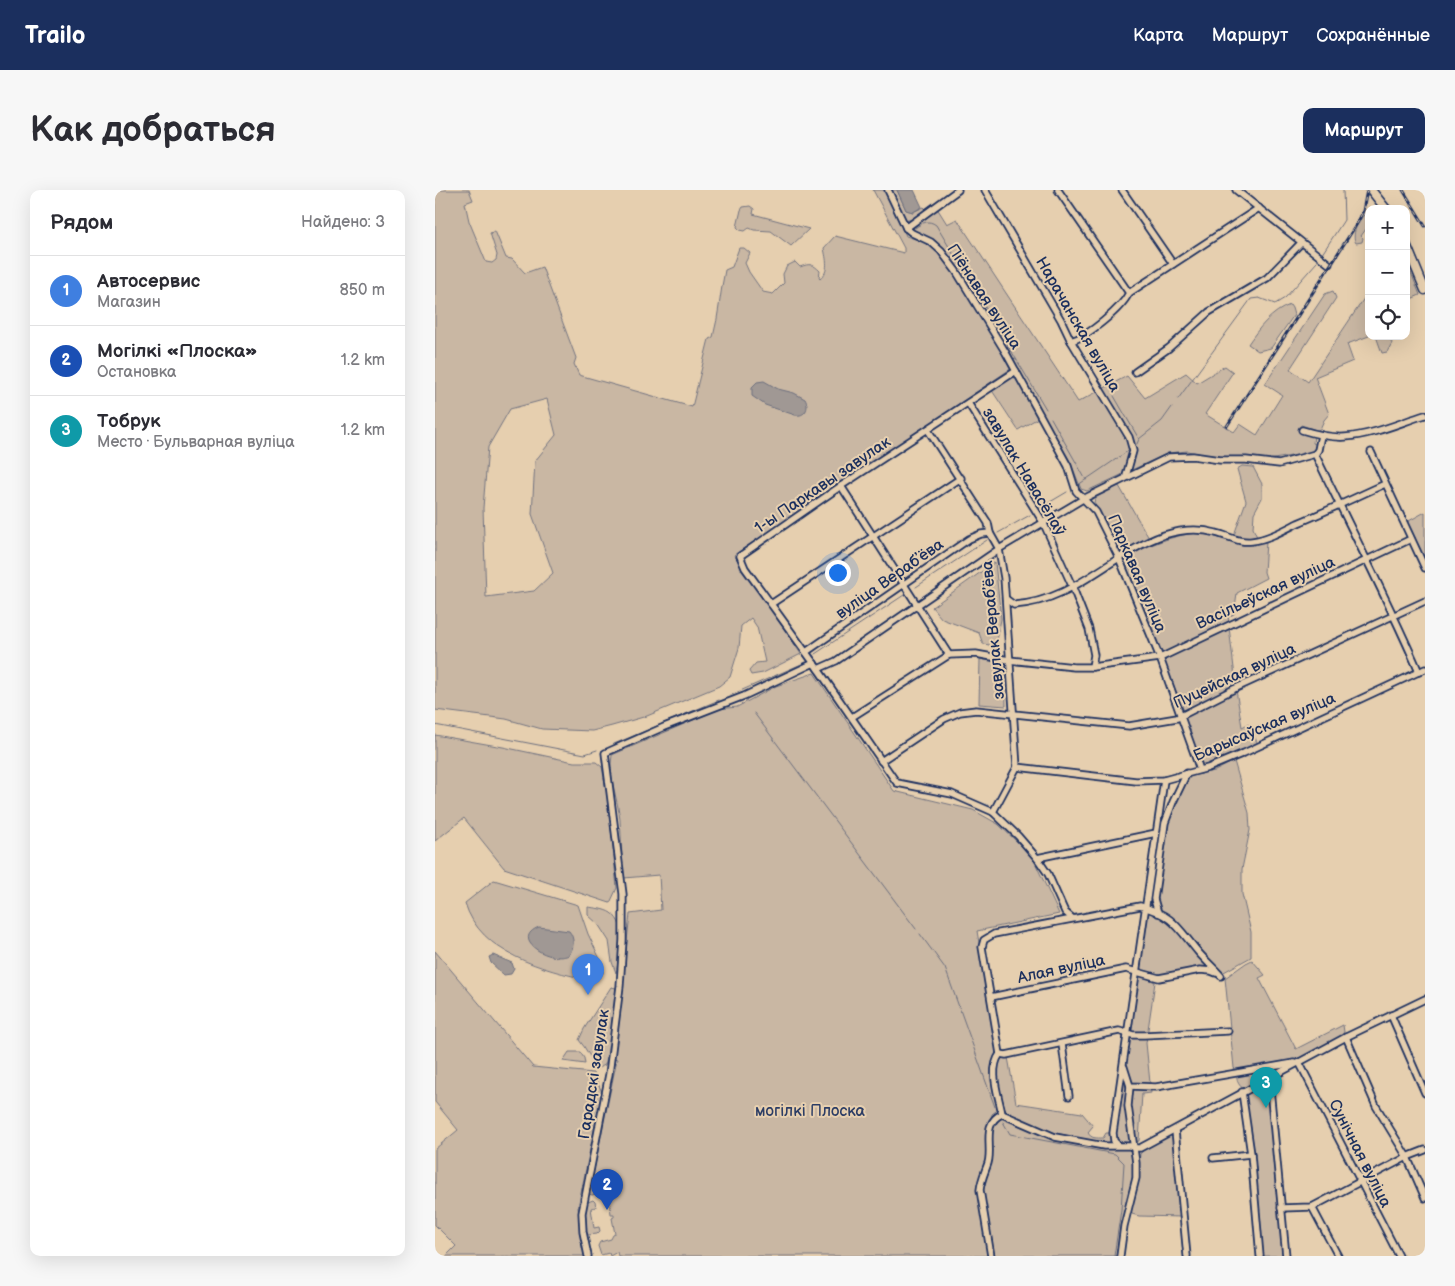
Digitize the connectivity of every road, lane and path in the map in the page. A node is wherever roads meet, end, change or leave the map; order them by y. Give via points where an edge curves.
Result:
1 (888, 190) edge
2 (959, 190) edge
3 (985, 190) edge
4 (1058, 190) edge
5 (1122, 190) edge
6 (1236, 190) edge
7 (1371, 190) edge
8 (1383, 205) edge
9 (1259, 208) junction
10 (906, 228) junction
11 (1301, 243) junction
12 (1408, 250) edge
13 (1173, 264) junction
14 (1329, 264) dead end
15 (1425, 290) edge
16 (1129, 294) junction
17 (1071, 340) junction
18 (1016, 371) junction
19 (1135, 372) dead end
20 (968, 403) junction
21 (1425, 415) edge
22 (929, 430) junction
23 (1302, 430) dead end
24 (1321, 434) junction
25 (1371, 452) dead end
26 (1315, 454) junction
27 (1126, 476) junction
28 (961, 478) junction
29 (1385, 484) junction
30 (841, 486) junction
31 (1083, 499) junction
32 (1340, 505) junction
33 (1043, 522) junction
34 (990, 533) junction
35 (873, 536) junction
36 (1411, 539) junction
37 (999, 549) junction
38 (1119, 558) junction
39 (1366, 560) junction
40 (1425, 568) edge
41 (904, 584) junction
42 (1073, 588) junction
43 (1006, 599) junction
44 (1425, 602) edge
45 (771, 604) junction
46 (918, 605) junction
47 (1395, 615) junction
48 (806, 652) junction
49 (949, 655) junction
50 (1159, 658) junction
51 (1009, 660) junction
52 (814, 663) junction
53 (1092, 667) junction
54 (818, 669) junction
55 (1422, 671) edge
56 (1014, 714) junction
57 (1181, 716) junction
58 (852, 717) junction
59 (881, 761) junction
60 (1017, 767) junction
61 (1200, 770) junction
62 (1187, 773) junction
63 (1164, 780) junction
64 (993, 812) junction
65 (1157, 833) junction
66 (1037, 858) junction
67 (1146, 908) junction
68 (1065, 912) junction
69 (1158, 913) junction
70 (1072, 918) junction
71 (1061, 920) junction
72 (1137, 971) junction
73 (991, 997) junction
74 (1425, 999) edge
75 (1391, 1015) junction
76 (1228, 1031) dead end
77 (1128, 1034) junction
78 (1346, 1037) junction
79 (1062, 1044) junction
80 (999, 1054) junction
81 (1299, 1062) junction
82 (1123, 1065) junction
83 (1269, 1078) junction
84 (1130, 1086) junction
85 (1145, 1087) junction
86 (1242, 1092) junction
87 (1425, 1093) edge
88 (1069, 1096) dead end
89 (1129, 1097) junction
90 (1002, 1114) junction
91 (1175, 1130) junction
92 (1118, 1145) junction
93 (1134, 1148) junction
94 (1425, 1150) edge
95 (1251, 1154) junction
96 (1407, 1157) junction
97 (1213, 1158) dead end
98 (1360, 1181) junction
99 (1425, 1198) edge
100 (1312, 1206) junction
101 (1281, 1208) junction
102 (588, 1256) edge
103 (991, 1256) edge
104 (1120, 1256) edge
105 (1187, 1256) edge
106 (1260, 1256) edge
107 (1286, 1256) edge
108 (1338, 1256) edge
109 (1399, 1256) edge

1 - 10 street
2 - 10 street
3 - 17 street, Нарачанская вуліца
4 - 16 street
5 - 13 street
6 - 9 street
7 - 8 main road
9 - 11 street
9 - 13 street
10 - 18 street, Піёнавая вуліца via 941,250 981,309
11 - 14 street
11 - 19 street via 1267,278 1209,312 1169,348
12 - 15 main road
13 - 16 street
16 - 17 street via 1103,320 1079,338
17 - 27 street, Нарачанская вуліца via 1129,437 1133,451
18 - 20 street, 1-ы Паркавы завулак
18 - 31 street, Паркавая вуліца
20 - 22 street, 1-ы Паркавы завулак
20 - 33 street, завулак Навасёлаў
21 - 24 street via 1374,432 1345,437
22 - 28 street, завулак Верабʼёва
22 - 30 street, 1-ы Паркавы завулак
23 - 24 street
24 - 26 street
25 - 29 street
26 - 27 street via 1279,464 1169,456
26 - 32 street
27 - 31 street
28 - 34 street, завулак Верабʼёва via 988,523
28 - 35 street
29 - 32 street
29 - 36 street
30 - 35 street
30 - 45 street, 1-ы Паркавы завулак via 740,556
31 - 33 street
31 - 38 street, Паркавая вуліца via 1096,512
32 - 38 street via 1254,541 1244,542 1199,530 1180,532 1156,539
32 - 39 street
33 - 37 street
33 - 42 street, завулак Навасёлаў
34 - 37 street, завулак Верабʼёва
34 - 41 street, вуліца Верабʼёва via 969,540
35 - 41 street
35 - 45 street
36 - 39 street, Васільеўская вуліца
36 - 40 street
37 - 43 street, завулак Верабʼёва
37 - 46 street
38 - 42 street
38 - 50 street, Паркавая вуліца
39 - 47 street
39 - 50 street, Васільеўская вуліца
41 - 46 street
41 - 48 street, вуліца Верабʼёва
42 - 43 street via 1048,599 1019,604 1010,604
42 - 53 street, завулак Навасёлаў via 1089,628 1094,655
43 - 51 street, завулак Верабʼёва
44 - 47 street, Пуцейская вуліца
45 - 48 street, 1-ы Паркавы завулак
46 - 49 street
46 - 54 street via 836,661
47 - 55 street
47 - 57 street, Пуцейская вуліца
48 - 52 street, 1-ы Паркавы завулак
49 - 51 street, Васільеўская вуліца via 976,654
49 - 58 street
50 - 53 street, Васільеўская вуліца
50 - 57 street, Паркавая вуліца
51 - 53 street, Васільеўская вуліца
51 - 56 street, завулак Верабʼёва
52 - 54 street, 1-ы Паркавы завулак
52 - 102 street, Гарадскі завулак via 744,696 605,753 623,894 622,964 615,1032 583,1213
54 - 58 street, 1-ы Паркавы завулак
55 - 61 street, Барысаўская вуліца via 1243,754
56 - 57 street, Пуцейская вуліца via 1129,726
56 - 59 street, Пуцейская вуліца via 976,710 960,712
56 - 60 street, завулак Верабʼёва
57 - 61 street, Паркавая вуліца
58 - 59 street, 1-ы Паркавы завулак
59 - 64 street, 1-ы Паркавы завулак via 897,782 952,794
60 - 63 street, Барысаўская вуліца via 1136,781
60 - 64 street
61 - 62 street, Барысаўская вуліца
62 - 63 street, Барысаўская вуліца
62 - 69 street via 1165,823 1154,898
63 - 65 street
64 - 66 street, 1-ы Паркавы завулак
65 - 66 street
65 - 67 street
66 - 68 street, 1-ы Паркавы завулак
67 - 69 street
67 - 70 street via 1133,906
67 - 72 street
68 - 70 street
68 - 71 street
69 - 72 street, Алая вуліца via 1175,923 1221,976 1200,970 1159,978
70 - 71 street
71 - 73 street via 994,934 984,940
72 - 73 street, Алая вуліца via 1126,969
72 - 77 street
73 - 80 street
74 - 75 street
75 - 78 street
75 - 87 street
76 - 77 street
77 - 79 street via 1119,1031
77 - 82 street
78 - 81 street
78 - 96 street via 1376,1106
79 - 80 street
79 - 88 street
80 - 90 street via 994,1064 994,1075
81 - 83 street
81 - 85 street
81 - 98 street, Сунічная вуліца
82 - 84 street
82 - 92 street via 1113,1133
83 - 86 street
83 - 101 street
84 - 85 street
84 - 89 street
85 - 89 street
86 - 91 street
86 - 95 street
89 - 93 street
90 - 92 street via 1055,1137 1104,1146
90 - 103 street via 993,1119 990,1128 989,1162 980,1190
91 - 93 street
91 - 105 street
92 - 93 street
93 - 104 street via 1136,1178
94 - 96 street
95 - 97 street
95 - 106 street
96 - 98 street
96 - 99 street
98 - 100 street
98 - 109 street, Сунічная вуліца
100 - 101 street
100 - 108 street
101 - 107 street

